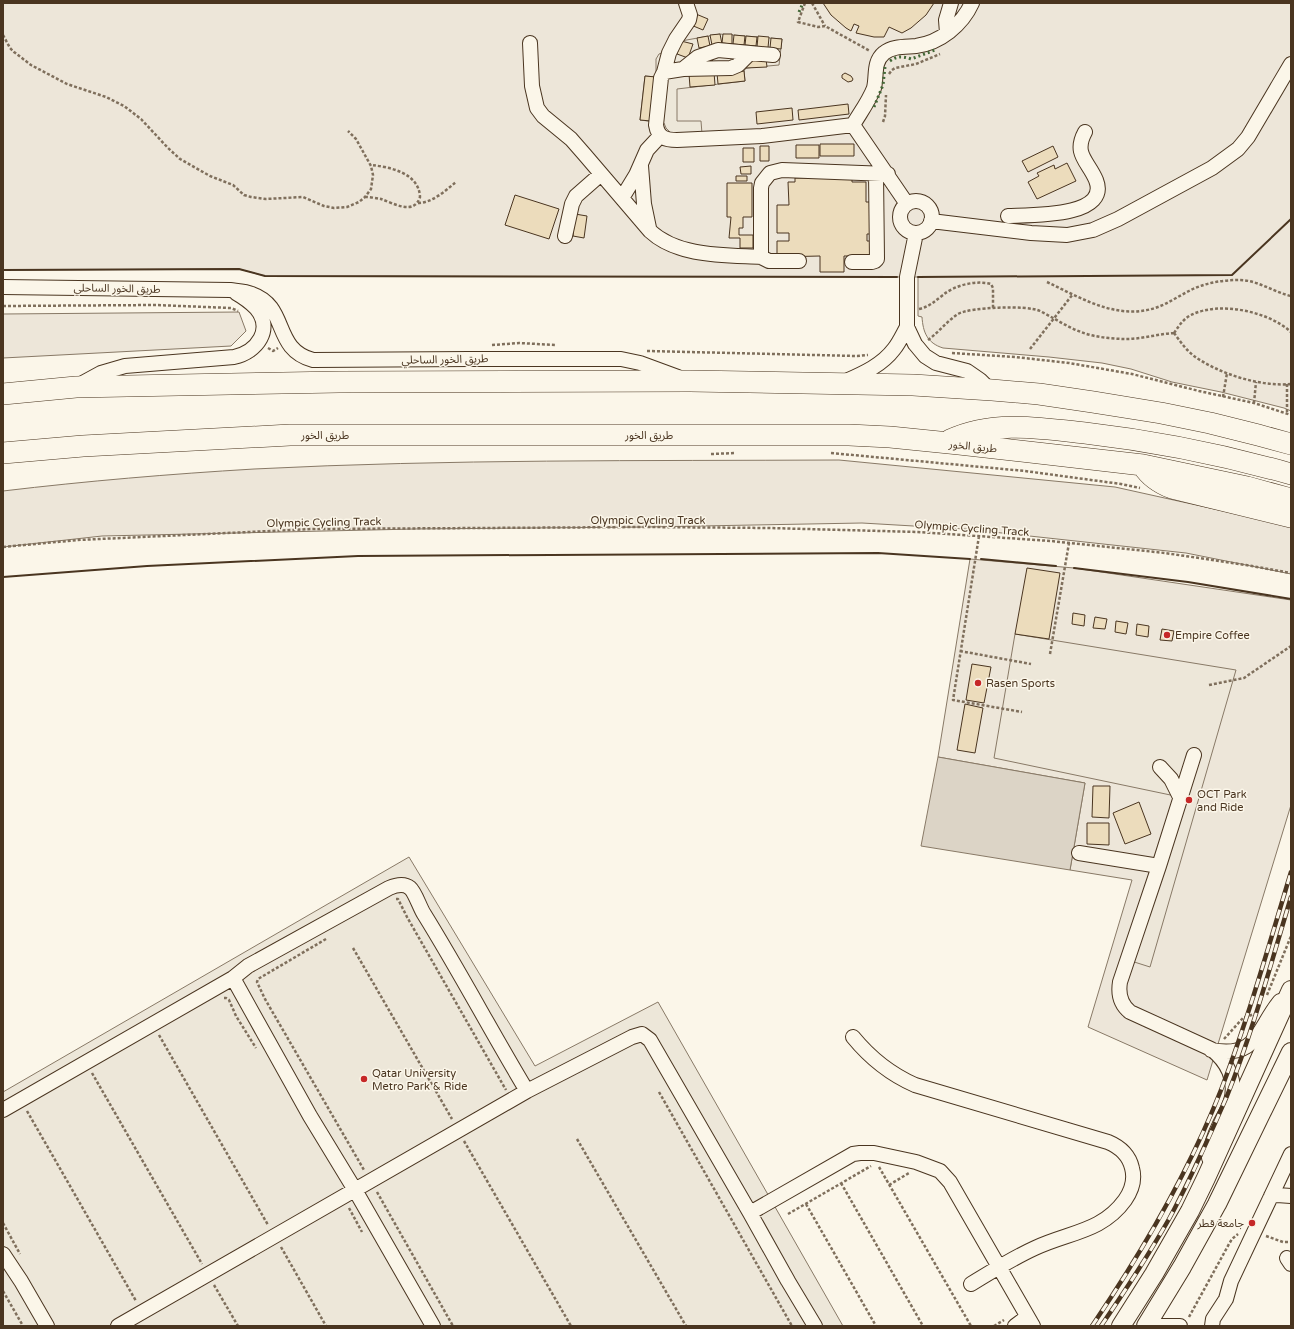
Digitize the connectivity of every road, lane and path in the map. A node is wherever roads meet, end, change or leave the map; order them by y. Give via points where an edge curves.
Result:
1 (686, 3) edge
2 (805, 3) edge
3 (812, 3) edge
4 (951, 3) edge
5 (972, 3) edge
6 (825, 26) junction
7 (947, 33) junction
8 (3, 36) edge
9 (530, 43) dead end
10 (942, 52) dead end
11 (774, 55) dead end
12 (880, 57) junction
13 (1291, 64) edge
14 (664, 72) junction
15 (887, 79) dead end
16 (886, 92) dead end
17 (883, 122) dead end
18 (853, 125) junction
19 (348, 131) dead end
20 (1085, 132) dead end
21 (660, 136) junction
22 (370, 164) junction
23 (641, 164) junction
24 (601, 174) junction
25 (882, 174) junction
26 (456, 182) dead end
27 (365, 197) junction
28 (622, 198) junction
29 (418, 203) junction
30 (907, 204) junction
31 (1072, 211) junction
32 (1008, 216) dead end
33 (931, 221) junction
34 (650, 231) junction
35 (916, 233) junction
36 (1079, 233) junction
37 (565, 236) dead end
38 (761, 257) junction
39 (799, 261) dead end
40 (852, 262) dead end
41 (1047, 282) dead end
42 (3, 288) edge
43 (230, 290) junction
44 (1073, 294) junction
45 (1291, 296) edge
46 (3, 306) edge
47 (993, 308) junction
48 (906, 309) junction
49 (238, 311) dead end
50 (1054, 319) junction
51 (907, 327) junction
52 (1291, 332) edge
53 (1174, 333) junction
54 (287, 342) junction
55 (258, 344) junction
56 (491, 344) dead end
57 (558, 344) dead end
58 (929, 345) dead end
59 (1030, 349) dead end
60 (641, 350) dead end
61 (945, 352) dead end
62 (872, 355) dead end
63 (1227, 373) junction
64 (690, 381) junction
65 (1256, 382) junction
66 (843, 383) junction
67 (1287, 384) junction
68 (1291, 384) edge
69 (76, 387) junction
70 (990, 390) junction
71 (3, 394) edge
72 (1223, 397) junction
73 (1254, 403) junction
74 (1287, 414) junction
75 (1291, 415) edge
76 (944, 443) junction
77 (1291, 444) edge
78 (825, 452) dead end
79 (3, 453) edge
80 (741, 453) dead end
81 (711, 454) dead end
82 (1142, 465) junction
83 (1291, 474) edge
84 (1144, 488) dead end
85 (1291, 499) edge
86 (1291, 517) edge
87 (979, 536) junction
88 (1069, 543) junction
89 (3, 547) edge
90 (1291, 573) edge
91 (1291, 646) edge
92 (960, 651) junction
93 (1050, 654) dead end
94 (1031, 664) dead end
95 (1209, 685) dead end
96 (1022, 712) dead end
97 (1194, 755) dead end
98 (1160, 767) dead end
99 (1180, 797) junction
100 (1079, 853) dead end
101 (1159, 866) junction
102 (394, 900) dead end
103 (333, 935) dead end
104 (1291, 936) edge
105 (232, 978) junction
106 (1291, 990) edge
107 (1265, 998) dead end
108 (1258, 1012) dead end
109 (159, 1035) dead end
110 (853, 1037) dead end
111 (1213, 1050) junction
112 (1291, 1052) edge
113 (92, 1073) dead end
114 (527, 1091) junction
115 (659, 1092) dead end
116 (512, 1101) junction
117 (3, 1110) edge
118 (27, 1110) dead end
119 (577, 1139) dead end
120 (1289, 1163) edge
121 (913, 1172) dead end
122 (1206, 1178) junction
123 (370, 1182) junction
124 (841, 1183) junction
125 (889, 1185) junction
126 (355, 1190) junction
127 (1271, 1196) junction
128 (1291, 1196) edge
129 (806, 1204) junction
130 (750, 1214) junction
131 (788, 1214) dead end
132 (275, 1237) junction
133 (3, 1254) edge
134 (999, 1267) junction
135 (208, 1275) junction
136 (1231, 1281) junction
137 (971, 1284) dead end
138 (3, 1291) edge
139 (143, 1312) junction
140 (1012, 1322) edge
141 (1030, 1322) edge
142 (23, 1326) edge
143 (47, 1326) edge
144 (118, 1326) edge
145 (238, 1326) edge
146 (326, 1326) edge
147 (433, 1326) edge
148 (453, 1326) edge
149 (686, 1326) edge
150 (792, 1326) edge
151 (815, 1326) edge
152 (876, 1326) edge
153 (923, 1326) edge
154 (971, 1326) edge
155 (994, 1326) edge
156 (1120, 1326) edge
157 (1146, 1326) edge
158 (1159, 1326) edge
159 (1180, 1326) edge
160 (1204, 1326) edge
161 (1212, 1326) edge

1 - 14 street via 689,8 689,20 669,53
2 - 6 path via 798,22 818,27
3 - 6 path
4 - 7 street via 946,20
5 - 7 street via 958,23
6 - 12 path
7 - 12 street via 925,44 892,48
8 - 27 path via 14,52 31,65 67,84 124,106 146,123 180,159 210,176 233,185 244,195 266,199 303,197 334,208 352,206
9 - 24 street via 532,86 537,108 571,139
10 - 15 path via 916,64 895,68
11 - 14 street via 750,53 731,68
12 - 18 street via 874,88
13 - 36 street via 1248,137 1228,158 1118,219
14 - 21 street via 661,78 656,125
16 - 17 path via 886,116
18 - 21 street via 762,136 677,140 667,140
18 - 25 street
19 - 22 path via 356,139
20 - 31 street via 1080,148 1096,180 1097,193 1085,205
21 - 23 street via 648,150
22 - 27 path via 373,175 372,187
22 - 29 path via 401,172 413,180 420,192
23 - 28 street
23 - 34 street via 644,204
24 - 28 street
24 - 37 street via 576,196
25 - 30 street
25 - 38 street via 782,170 770,173 761,188
25 - 40 street via 877,259 872,262
26 - 29 path via 436,197
27 - 29 path via 404,207 413,207
28 - 34 street
30 - 33 street via 916,202 925,205 930,212
30 - 35 street via 901,211 900,220 904,228
31 - 32 street
31 - 36 street
33 - 35 street via 924,231
33 - 36 street via 1031,233
34 - 38 street via 672,245 691,251
35 - 48 street via 907,277
38 - 39 street via 769,261
41 - 44 path
42 - 43 street, طريق الخور الساحلي
43 - 54 street, طريق الخور الساحلي via 251,293 269,304 278,318
43 - 55 street, طريق الخور الساحلي via 256,308 262,320
44 - 45 path via 1100,307 1124,311 1149,310 1209,283 1230,280 1251,281
44 - 50 path
46 - 49 path via 156,305 232,308
47 - 48 path via 993,288 991,284 982,282 950,290 926,307
47 - 50 path via 1031,308
47 - 58 path via 958,314 925,342
48 - 51 street
50 - 53 path via 1076,330 1108,338 1126,339
50 - 59 path
51 - 66 street via 894,349 880,363
51 - 70 street via 915,344 925,356 936,363 967,371
52 - 53 path via 1274,320 1254,312 1216,309 1200,311 1190,316 1180,323
53 - 63 path via 1194,356
54 - 55 path via 273,351
54 - 64 street, طريق الخور الساحلي via 295,352 313,360 621,359
55 - 69 street via 247,353 234,357 125,366 101,373
56 - 57 path
60 - 62 path via 777,355
61 - 72 path via 1076,364 1132,374
63 - 65 path
63 - 72 path
64 - 66 highway
64 - 69 highway via 347,382
65 - 67 path
65 - 73 path
66 - 70 highway
67 - 68 path
67 - 74 path
69 - 71 highway
70 - 77 highway via 1039,394 1161,413
72 - 73 path
73 - 74 path
74 - 75 path
76 - 79 highway, طريق الخور via 849,435 290,435
76 - 82 highway, طريق الخور
76 - 83 highway via 960,436 997,428 1032,427 1166,445
78 - 84 path via 1025,471
80 - 81 path
82 - 85 highway, طريق الخور
82 - 86 highway via 1152,477 1164,485
87 - 88 path, Olympic Cycling Track
87 - 89 path, Olympic Cycling Track via 769,528 313,529 78,540
87 - 92 path
88 - 90 path, Olympic Cycling Track via 1165,553
88 - 93 path
91 - 95 path via 1244,678
92 - 94 path
92 - 96 path via 953,700
97 - 99 street
98 - 99 street via 1171,779
99 - 101 street
100 - 101 street
101 - 111 street via 1120,982 1120,999 1135,1015
102 - 116 path via 398,899 400,902
103 - 123 path via 258,979 257,982
104 - 107 path
105 - 114 street via 248,966 389,888 405,885 412,890
105 - 117 street
105 - 126 street
106 - 111 street via 1251,1043 1230,1052
106 - 122 main road
108 - 111 path via 1243,1018
109 - 132 path
110 - 134 street via 875,1061 915,1085 1108,1142 1120,1148 1129,1159 1133,1173 1132,1188 1109,1218 1093,1227 1037,1247
111 - 122 street via 1228,1068 1233,1093 1214,1138
112 - 157 main road via 1217,1204
113 - 135 path
114 - 116 street
114 - 130 street via 642,1034 650,1040
115 - 150 path
116 - 123 street
118 - 139 path
119 - 149 path
120 - 127 street
121 - 125 path
122 - 156 main road via 1154,1274
123 - 126 street
123 - 148 path
124 - 125 path via 876,1163
124 - 129 path
124 - 153 path
125 - 154 path
126 - 132 street
126 - 147 street
127 - 128 street
127 - 136 street
129 - 131 path
129 - 152 path
130 - 134 street via 849,1156 874,1153 916,1162 940,1171 950,1182
130 - 151 street
132 - 135 street
132 - 146 path
133 - 143 street
134 - 137 street
134 - 141 street
135 - 139 street
135 - 145 path
136 - 160 street via 1216,1299
136 - 161 street via 1226,1299 1213,1319
138 - 142 path
139 - 144 street
140 - 141 street
140 - 155 path
158 - 159 street

